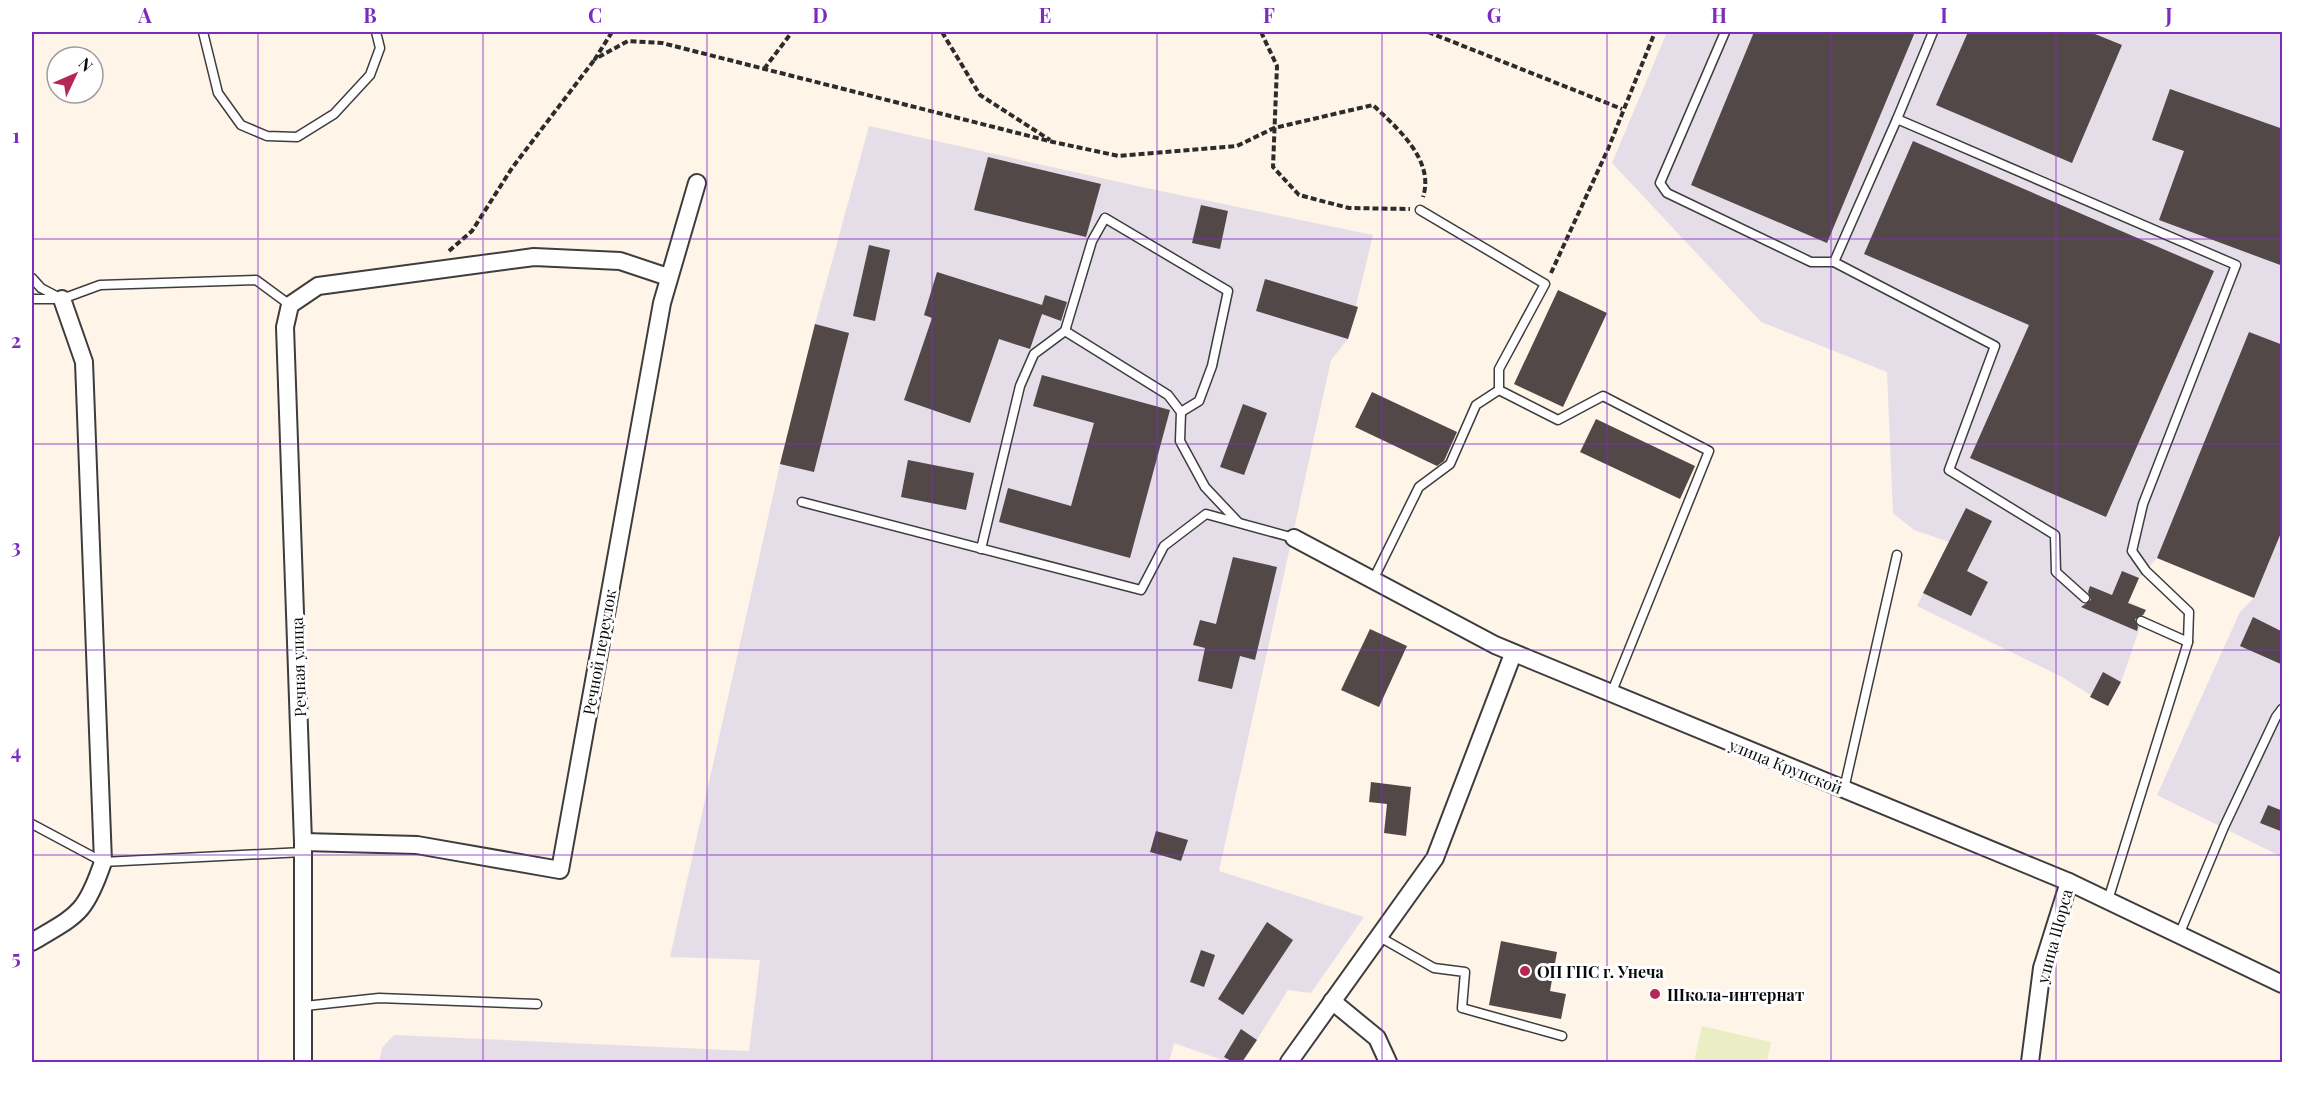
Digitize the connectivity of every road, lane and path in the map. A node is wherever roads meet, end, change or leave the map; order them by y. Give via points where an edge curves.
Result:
1 (204, 32) edge
2 (376, 32) edge
3 (612, 32) edge
4 (792, 32) edge
5 (942, 32) edge
6 (1261, 32) edge
7 (1428, 32) edge
8 (1655, 32) edge
9 (1725, 32) edge
10 (1933, 32) edge
11 (595, 59) junction
12 (764, 69) junction
13 (1622, 109) junction
14 (1897, 119) junction
15 (1274, 128) junction
16 (1053, 142) junction
17 (697, 183) dead end
18 (1420, 210) junction
19 (1834, 262) junction
20 (428, 271) junction
21 (668, 277) junction
22 (32, 278) edge
23 (1545, 284) junction
24 (32, 299) edge
25 (62, 299) junction
26 (291, 305) junction
27 (1065, 331) junction
28 (1499, 390) junction
29 (1181, 412) junction
30 (802, 502) dead end
31 (1239, 522) junction
32 (1294, 538) joint
33 (981, 549) junction
34 (1896, 555) dead end
35 (1372, 580) junction
36 (2085, 598) dead end
37 (2141, 621) dead end
38 (2188, 642) junction
39 (1513, 654) junction
40 (1611, 694) junction
41 (2283, 709) edge
42 (1844, 789) junction
43 (32, 824) edge
44 (303, 847) junction
45 (103, 862) junction
46 (2069, 882) junction
47 (2108, 900) junction
48 (2179, 935) junction
49 (1378, 936) junction
50 (32, 942) edge
51 (2283, 984) edge
52 (1332, 1001) junction
53 (537, 1004) dead end
54 (305, 1006) junction
55 (1562, 1036) dead end
56 (303, 1062) edge
57 (1289, 1062) edge
58 (1388, 1062) edge
59 (2030, 1062) edge

1 - 2 lane via 218,93 241,125 267,136 297,137 334,114 370,75 380,48
3 - 11 path
4 - 12 path
5 - 16 path via 980,95
6 - 15 path via 1277,66
7 - 13 path
8 - 13 path
9 - 19 lane via 1660,183 1667,193 1811,262
10 - 14 lane
11 - 12 path via 628,41 662,43
11 - 20 path via 512,168 472,231
12 - 16 path
13 - 23 path via 1587,198
14 - 19 lane
14 - 38 lane via 2236,265 2143,504 2132,551 2146,571 2188,612
15 - 16 path via 1237,146 1119,156
15 - 18 path via 1273,168 1299,195 1349,208
15 - 18 path via 1373,105 1409,140 1427,184
17 - 21 street, Речной переулок
18 - 23 lane
19 - 36 lane via 1995,346 1949,470 2055,535 2056,572
20 - 21 street via 534,257 620,261
20 - 26 street via 318,286
21 - 44 street, Речной переулок via 560,870 417,845
22 - 25 lane via 41,288
23 - 28 lane via 1499,369
24 - 25 lane
25 - 26 lane via 100,285 256,280
25 - 45 street via 84,362
26 - 44 street, Речная улица via 285,327
27 - 29 lane via 1168,395
27 - 29 lane via 1092,241 1105,218 1228,291 1212,366 1199,400
27 - 33 lane via 1034,354 1020,386
28 - 35 lane via 1476,405 1450,464 1419,487
28 - 40 lane via 1558,420 1603,396 1709,450
29 - 31 lane via 1180,441 1205,487
30 - 33 lane
31 - 32 lane
31 - 33 lane via 1206,514 1164,546 1141,590
32 - 35 street, улица Крупской
34 - 42 lane
35 - 39 street, улица Крупской
37 - 38 lane
38 - 47 lane
39 - 40 street, улица Крупской
39 - 49 street via 1435,858
40 - 42 street, улица Крупской
41 - 48 lane via 2224,827
42 - 46 street, улица Крупской
43 - 45 lane
44 - 45 lane
44 - 54 street, Речная улица
45 - 50 street via 78,915
46 - 47 street, улица Крупской
46 - 59 street, улица Щорса via 2042,968
47 - 48 street, улица Крупской
48 - 51 street, улица Крупской
49 - 52 street
49 - 55 lane via 1434,968 1465,972 1462,1008
52 - 57 street
52 - 58 street via 1377,1038
53 - 54 lane via 379,998
54 - 56 street, Речная улица

